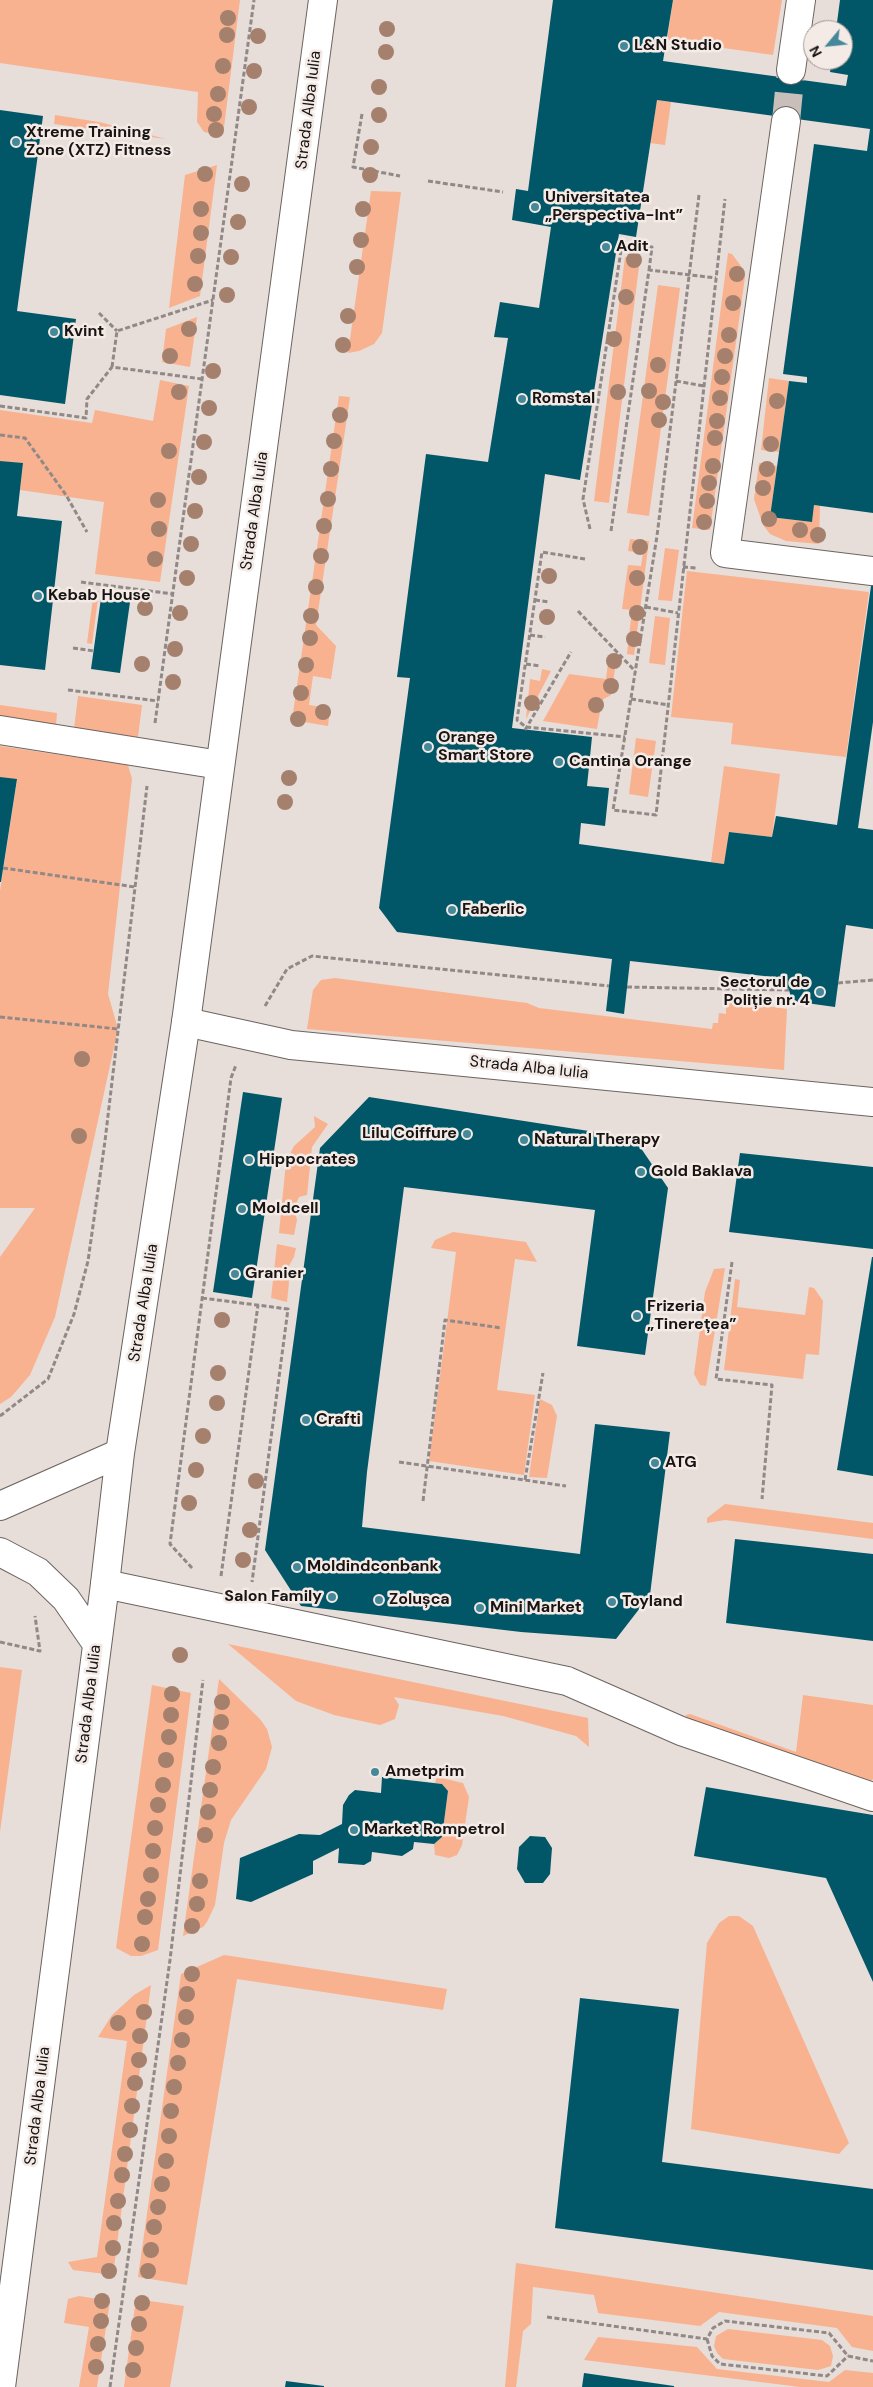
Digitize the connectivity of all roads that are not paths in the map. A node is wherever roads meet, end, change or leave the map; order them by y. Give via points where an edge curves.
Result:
1 (323, 0) edge
2 (801, 0) edge
3 (792, 70) tunnel mouth
4 (786, 121) tunnel mouth
5 (872, 571) edge
6 (0, 730) edge
7 (220, 765) junction
8 (186, 1022) junction
9 (873, 1102) edge
10 (120, 1454) junction
11 (0, 1506) edge
12 (0, 1552) edge
13 (105, 1584) junction
14 (97, 1644) junction
15 (873, 1797) edge
16 (1, 2387) edge

1 - 7 main road, Strada Alba Iulia
2 - 3 main road
4 - 5 main road via 725,553
6 - 7 main road
7 - 8 main road, Strada Alba Iulia
8 - 9 main road, Strada Alba Iulia via 291,1045
8 - 10 main road, Strada Alba Iulia
10 - 11 main road
10 - 13 main road, Strada Alba Iulia
12 - 14 main road via 38,1572 66,1599
13 - 14 main road, Strada Alba Iulia
13 - 15 main road via 567,1681 681,1731
14 - 16 main road, Strada Alba Iulia

